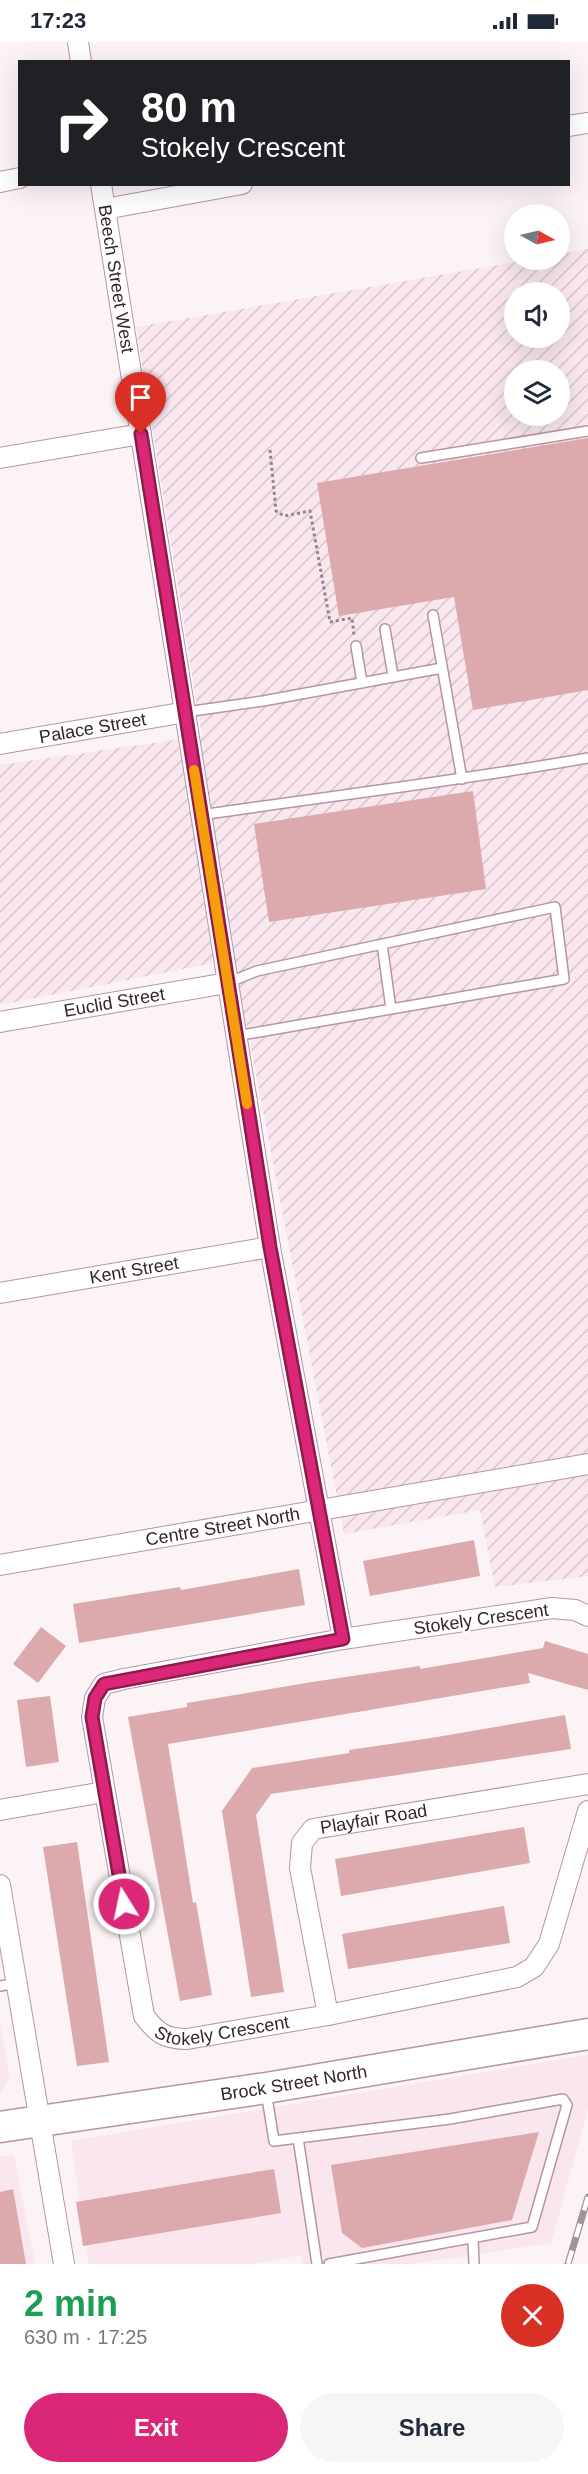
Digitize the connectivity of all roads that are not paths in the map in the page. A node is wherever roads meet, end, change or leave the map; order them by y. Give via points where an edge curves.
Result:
1 (78, 42) edge
2 (81, 60) edge
3 (588, 123) edge
4 (570, 126) edge
5 (18, 178) edge
6 (0, 182) edge
7 (100, 186) edge
8 (231, 186) edge
9 (105, 209) junction
10 (588, 431) edge
11 (141, 434) junction
12 (0, 458) edge
13 (421, 458) dead end
14 (433, 615) dead end
15 (385, 629) dead end
16 (356, 646) road end
17 (442, 668) junction
18 (393, 676) junction
19 (362, 683) junction
20 (186, 712) junction
21 (0, 744) edge
22 (588, 758) edge
23 (462, 779) junction
24 (201, 815) junction
25 (382, 944) junction
26 (226, 983) junction
27 (391, 1010) junction
28 (0, 1022) edge
29 (235, 1036) junction
30 (270, 1247) junction
31 (0, 1293) edge
32 (588, 1464) edge
33 (318, 1511) junction
34 (0, 1565) edge
35 (588, 1616) edge
36 (343, 1639) junction
37 (588, 1784) edge
38 (105, 1792) junction
39 (0, 1810) edge
40 (588, 1811) edge
41 (0, 1886) edge
42 (8, 1985) edge
43 (328, 2015) junction
44 (588, 2034) edge
45 (266, 2088) junction
46 (40, 2121) junction
47 (0, 2127) edge
48 (297, 2138) junction
49 (473, 2239) junction
50 (64, 2264) edge
51 (318, 2264) edge
52 (329, 2264) edge
53 (474, 2264) edge

1 - 2 street
3 - 4 street
5 - 6 street
7 - 9 street, Beech Street West
8 - 9 street
9 - 11 street, Beech Street West
10 - 13 lane
11 - 12 street
11 - 20 street, Beech Street West
14 - 17 lane
15 - 18 lane
16 - 19 lane
17 - 18 lane
17 - 23 lane
18 - 19 lane
19 - 20 lane
20 - 21 street, Palace Street
20 - 24 street, Beech Street West
22 - 23 lane
23 - 24 lane
24 - 26 street, Beech Street West
25 - 26 lane via 257,971
25 - 27 lane
25 - 27 lane via 555,907 564,979
26 - 28 street, Euclid Street
26 - 29 street, Beech Street West
27 - 29 lane
29 - 30 street, Beech Street West
30 - 31 street, Kent Street
30 - 33 street, Beech Street West
32 - 33 street, Centre Street North
33 - 34 street, Centre Street North
33 - 36 street, Beech Street West
35 - 36 street, Stokely Crescent via 575,1610 552,1608
36 - 38 street, Stokely Crescent via 104,1684 95,1698 92,1717
37 - 43 street, Playfair Road via 313,1829 302,1843 300,1868
38 - 39 street
38 - 43 street, Stokely Crescent via 144,2016 156,2032 170,2039 187,2039
40 - 43 street, Stokely Crescent via 549,1944 534,1968 517,1977
41 - 42 street
42 - 46 street
44 - 45 main road, Brock Street North
45 - 46 main road, Brock Street North
45 - 48 lane via 274,2141
46 - 47 main road, Brock Street North
46 - 50 street
48 - 49 lane via 450,2119 563,2099 567,2105 532,2226
48 - 51 lane
49 - 52 lane
49 - 53 lane

